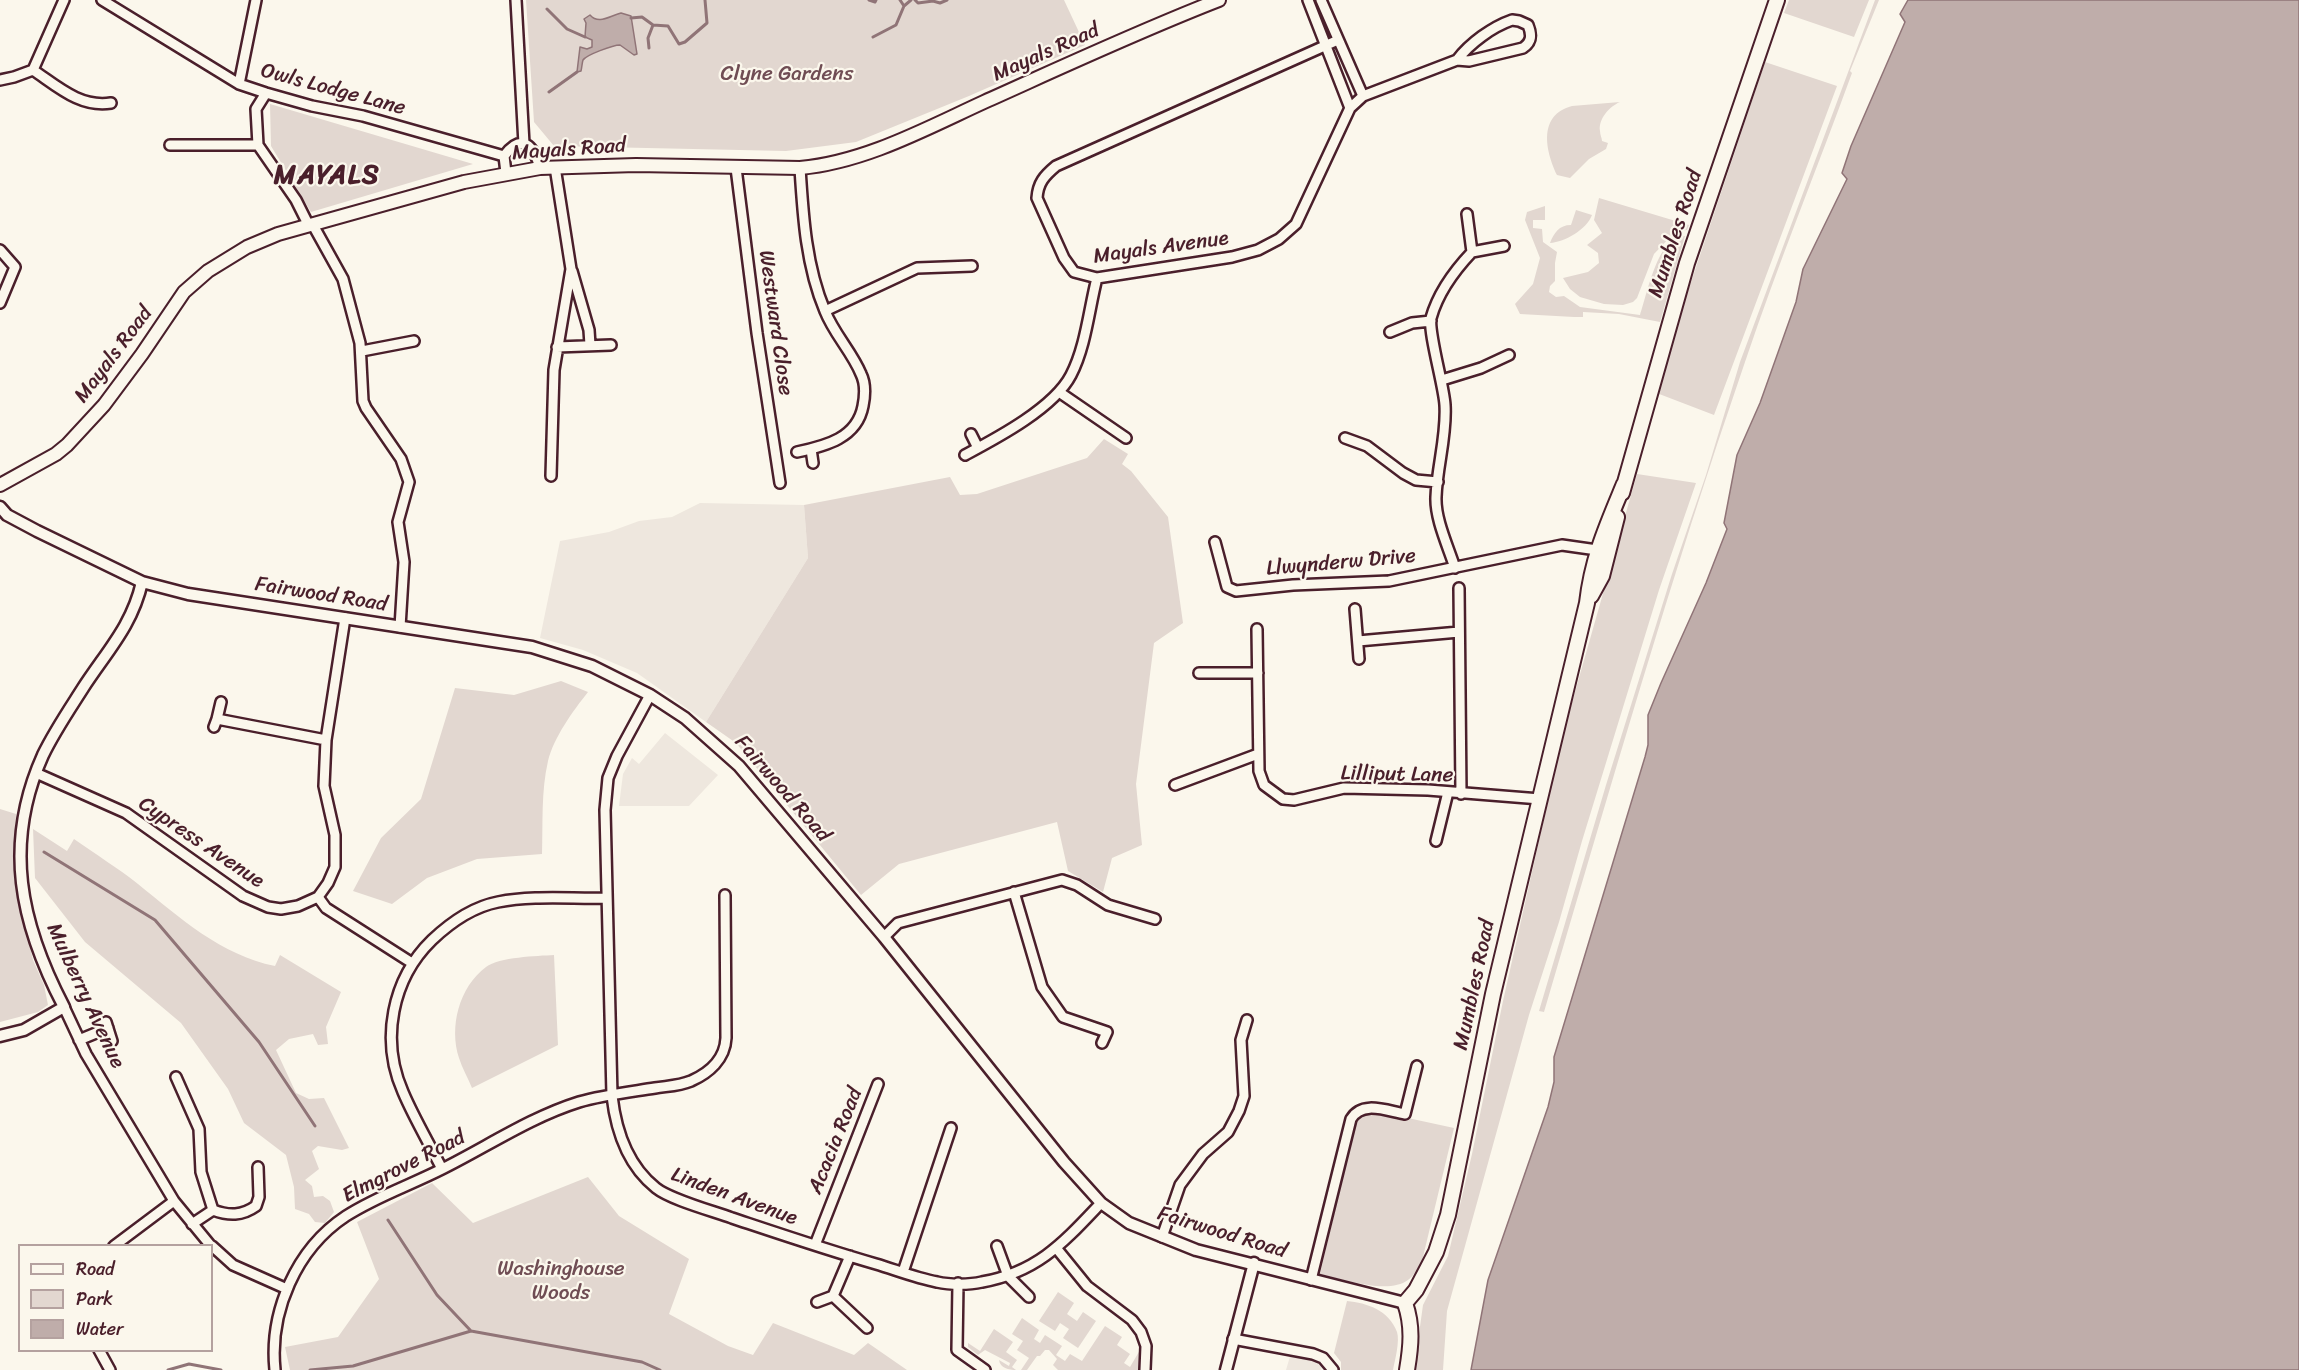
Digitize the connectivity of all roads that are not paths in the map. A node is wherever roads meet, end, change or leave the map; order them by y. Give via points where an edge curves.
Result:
1 (64, 0) edge
2 (102, 0) edge
3 (256, 0) edge
4 (516, 0) edge
5 (1219, 0) edge
6 (1308, 0) edge
7 (1321, 0) edge
8 (1777, 0) edge
9 (1338, 40) junction
10 (1326, 45) junction
11 (1457, 60) junction
12 (33, 70) junction
13 (0, 80) edge
14 (239, 84) junction
15 (266, 93) junction
16 (1363, 96) junction
17 (111, 103) dead end
18 (1350, 108) junction
19 (524, 144) junction
20 (170, 145) dead end
21 (258, 145) junction
22 (504, 156) junction
23 (555, 167) junction
24 (540, 168) junction
25 (736, 168) junction
26 (800, 168) junction
27 (506, 173) junction
28 (1467, 214) dead end
29 (311, 226) junction
30 (1504, 246) dead end
31 (0, 250) edge
32 (1472, 252) junction
33 (972, 266) dead end
34 (571, 269) junction
35 (1097, 278) junction
36 (0, 303) edge
37 (825, 311) junction
38 (1431, 321) junction
39 (1390, 332) dead end
40 (414, 341) dead end
41 (590, 345) junction
42 (611, 345) dead end
43 (557, 347) junction
44 (362, 351) junction
45 (1509, 355) dead end
46 (1442, 380) junction
47 (1059, 392) junction
48 (971, 434) dead end
49 (1126, 438) dead end
50 (1345, 438) dead end
51 (978, 448) junction
52 (811, 449) junction
53 (797, 452) dead end
54 (965, 455) dead end
55 (813, 463) dead end
56 (551, 476) dead end
57 (1438, 482) junction
58 (780, 483) dead end
59 (0, 485) edge
60 (0, 507) edge
61 (1215, 542) dead end
62 (1604, 551) junction
63 (1455, 568) junction
64 (142, 582) junction
65 (1459, 588) dead end
66 (1355, 609) dead end
67 (345, 618) junction
68 (400, 627) junction
69 (1257, 629) dead end
70 (1459, 632) junction
71 (1358, 641) junction
72 (1359, 659) dead end
73 (1199, 673) dead end
74 (1258, 673) junction
75 (650, 695) junction
76 (221, 702) dead end
77 (326, 740) junction
78 (1258, 754) junction
79 (36, 773) junction
80 (1175, 785) dead end
81 (1448, 792) junction
82 (1461, 794) junction
83 (1540, 800) junction
84 (1436, 842) dead end
85 (1014, 892) junction
86 (725, 895) dead end
87 (318, 897) junction
88 (607, 898) junction
89 (1155, 919) dead end
90 (884, 937) junction
91 (412, 963) junction
92 (60, 1000) junction
93 (1247, 1020) dead end
94 (0, 1036) edge
95 (79, 1040) junction
96 (112, 1041) dead end
97 (1102, 1043) dead end
98 (1417, 1066) dead end
99 (176, 1077) dead end
100 (878, 1084) dead end
101 (612, 1096) junction
102 (951, 1128) dead end
103 (258, 1167) dead end
104 (442, 1169) junction
105 (174, 1201) junction
106 (1101, 1203) junction
107 (213, 1210) junction
108 (192, 1224) junction
109 (1162, 1237) junction
110 (115, 1244) edge
111 (210, 1244) edge
112 (814, 1245) junction
113 (997, 1246) dead end
114 (213, 1247) edge
115 (1057, 1249) junction
116 (850, 1256) junction
117 (1254, 1263) junction
118 (903, 1272) junction
119 (1008, 1276) junction
120 (1311, 1280) junction
121 (958, 1283) junction
122 (287, 1289) junction
123 (833, 1296) junction
124 (1029, 1297) dead end
125 (817, 1302) dead end
126 (1405, 1303) junction
127 (867, 1328) dead end
128 (1233, 1339) junction
129 (100, 1352) edge
130 (110, 1370) edge
131 (275, 1370) edge
132 (986, 1370) edge
133 (1145, 1370) edge
134 (1226, 1370) edge
135 (1333, 1370) edge
136 (1407, 1370) edge

1 - 12 street
2 - 14 street, Owls Lodge Lane
3 - 14 street
4 - 19 street
5 - 26 main road, Mayals Road via 1149,27 900,140 825,166
6 - 10 street
7 - 9 street
8 - 62 main road, Mumbles Road via 1687,263
9 - 10 street, Mayals Avenue
9 - 16 street
10 - 18 street
10 - 35 street, Mayals Avenue via 1056,166 1044,176 1037,198 1068,265 1074,272
11 - 11 street via 1503,23 1512,20 1528,25 1531,32 1523,48 1469,61
11 - 16 street
12 - 13 street
12 - 17 street via 77,100 96,105
14 - 15 street, Owls Lodge Lane
15 - 21 street via 256,109
15 - 22 street, Owls Lodge Lane
16 - 18 street
18 - 35 street, Mayals Avenue via 1296,224 1279,239 1232,257
19 - 22 street via 511,146
19 - 24 street via 536,153
20 - 21 street
21 - 29 street
22 - 27 street
23 - 24 main road, Mayals Road
23 - 25 main road, Mayals Road
23 - 34 street
24 - 27 main road, Mayals Road
25 - 26 main road, Mayals Road
25 - 58 street, Westward Close
26 - 37 street via 807,249
27 - 29 main road, Mayals Road
28 - 32 street
29 - 44 street via 343,279
29 - 59 main road, Mayals Road via 247,247 208,271 184,292 117,388 67,446
30 - 32 street
31 - 36 street via 15,267
32 - 38 street via 1445,285
33 - 37 street via 917,268
34 - 41 street
34 - 43 street
35 - 47 street via 1079,356
37 - 52 street via 862,375 865,394 855,428 837,440
38 - 39 street
38 - 46 street
40 - 44 street
41 - 42 street
41 - 43 street
43 - 56 street
44 - 68 street via 363,401 401,459 409,482 398,522 404,562
45 - 46 street
46 - 57 street via 1446,427
47 - 49 street
47 - 51 street via 1029,417
48 - 51 street
50 - 57 street via 1367,446 1416,480
51 - 54 street
52 - 53 street
52 - 55 street
57 - 63 street via 1437,510
60 - 64 street, Fairwood Road via 37,531
61 - 63 street, Llwynderw Drive via 1227,586 1236,591 1389,581
62 - 63 street, Llwynderw Drive via 1562,545
62 - 83 main road, Mumbles Road via 1591,573
64 - 67 street, Fairwood Road via 188,594
64 - 79 street, Mulberry Avenue via 128,624 53,737
65 - 70 street
66 - 71 street
67 - 68 street, Fairwood Road
67 - 77 street
68 - 75 street, Fairwood Road via 532,647 592,666
69 - 74 street, Lilliput Lane
70 - 71 street
70 - 82 street
71 - 72 street
73 - 74 street
74 - 78 street, Lilliput Lane
75 - 88 street, Linden Avenue via 608,778
75 - 90 street, Fairwood Road via 685,718 739,766
76 - 77 street via 215,723
77 - 87 street via 324,786 336,853 328,883
78 - 80 street
78 - 81 street, Lilliput Lane via 1264,785 1283,799 1344,788
79 - 87 street, Cypress Avenue via 126,813 243,896 268,907 298,906
79 - 92 street, Mulberry Avenue via 22,823 21,882 27,917
81 - 82 street, Lilliput Lane
81 - 84 street
82 - 83 street, Lilliput Lane
83 - 126 main road, Mumbles Road via 1493,994 1448,1215 1436,1251
85 - 89 street via 1062,880 1108,905
85 - 90 street via 898,923
85 - 97 street via 1042,987 1063,1017 1107,1032
86 - 101 street, Elmgrove Road via 723,1054 712,1067 690,1081
87 - 91 street via 326,908
88 - 91 street via 520,899 478,907 448,924
88 - 101 street, Linden Avenue
90 - 106 street, Fairwood Road
91 - 104 street via 395,1000 392,1051 402,1090
92 - 94 street via 24,1030
92 - 95 street, Mulberry Avenue
93 - 109 street via 1241,1040 1244,1096 1239,1111 1228,1132 1203,1154 1180,1185
95 - 96 street via 107,1025
95 - 105 street, Mulberry Avenue
98 - 120 street via 1409,1115 1374,1108 1354,1114
99 - 107 street via 199,1129 201,1172
100 - 112 street, Acacia Road
101 - 104 street, Elmgrove Road via 580,1102 533,1121
101 - 112 street, Linden Avenue via 622,1142 633,1162 657,1189
102 - 118 street
103 - 107 street via 256,1206 241,1214
104 - 122 street, Elmgrove Road via 344,1218 317,1241
105 - 108 street, Mulberry Avenue
105 - 110 street
106 - 109 street, Fairwood Road via 1129,1223
106 - 115 street, Linden Avenue
107 - 108 street
108 - 111 street, Mulberry Avenue
109 - 117 street, Fairwood Road via 1196,1250
112 - 116 street, Linden Avenue
113 - 119 street
114 - 122 street, Mulberry Avenue via 233,1264
115 - 119 street, Linden Avenue
115 - 133 street via 1088,1286 1132,1320 1141,1332 1146,1346
116 - 118 street, Linden Avenue
116 - 123 street
117 - 120 street, Fairwood Road
117 - 128 street
118 - 121 street, Linden Avenue
119 - 121 street, Linden Avenue via 980,1283
119 - 124 street
120 - 126 street, Fairwood Road
121 - 132 street via 957,1350
122 - 131 street, Elmgrove Road via 274,1337
123 - 125 street
123 - 127 street
126 - 136 main road via 1411,1321
128 - 134 street
128 - 135 street via 1323,1358
129 - 130 street

